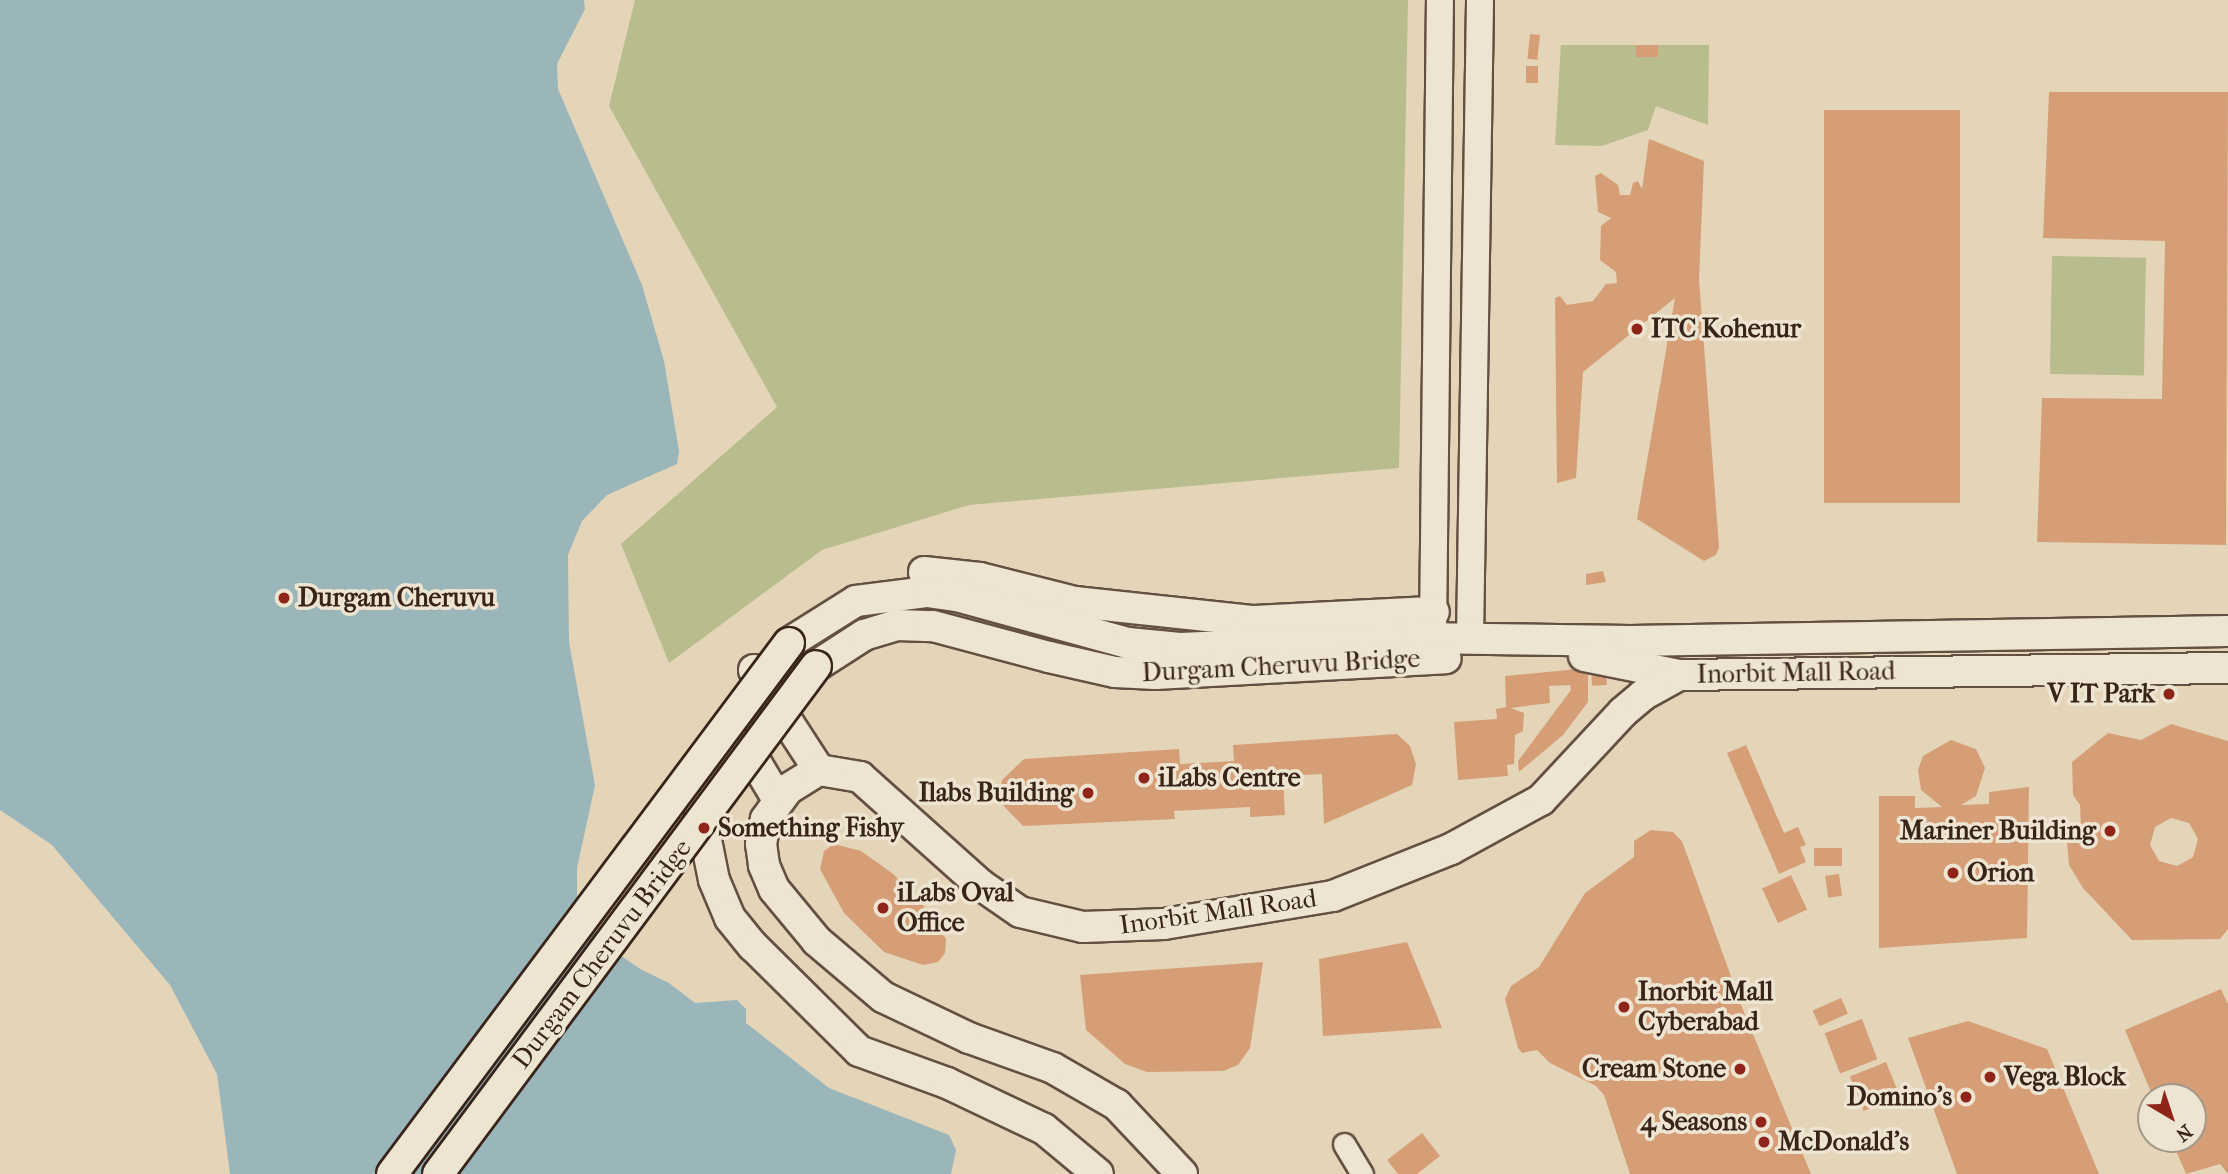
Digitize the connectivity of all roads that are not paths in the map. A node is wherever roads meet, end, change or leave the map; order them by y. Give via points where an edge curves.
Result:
1 (1440, 0) edge
2 (1480, 0) edge
3 (1434, 625) junction
4 (2228, 631) edge
5 (1470, 639) junction
6 (1530, 639) joint
7 (2228, 668) edge
8 (754, 670) junction
9 (1679, 675) junction
10 (746, 746) dead end
11 (819, 770) junction
12 (778, 800) junction
13 (1344, 1144) dead end
14 (392, 1174) edge
15 (438, 1174) edge
16 (1098, 1174) edge
17 (1182, 1174) edge
18 (1362, 1174) edge

1 - 3 street
2 - 5 street
3 - 5 main road, Durgam Cheruvu Bridge
3 - 8 main road via 1254,621 1075,602 980,578 925,572 846,584 819,597 795,615
3 - 14 main road, Durgam Cheruvu Bridge, bridge via 1180,648 1128,643 957,596 927,592 856,601 789,643
4 - 6 main road, Inorbit Mall Road
5 - 6 main road, Durgam Cheruvu Bridge
7 - 9 main road, Inorbit Mall Road
8 - 11 main road
8 - 16 main road via 720,741 701,810 714,880 730,918 826,1023 859,1051 947,1083 1044,1129
9 - 11 main road, Inorbit Mall Road via 1633,704 1541,800 1459,844 1333,896 1164,925 1083,927 1020,912 981,885 877,788 860,777
9 - 15 main road, Durgam Cheruvu Bridge, bridge via 1583,656 1419,659 1155,674 1049,657 933,626 897,625 864,635 816,666
10 - 12 main road
11 - 12 main road via 799,780
12 - 17 main road via 766,819 761,844 774,889 847,970 883,998 1054,1068 1124,1109
13 - 18 street

